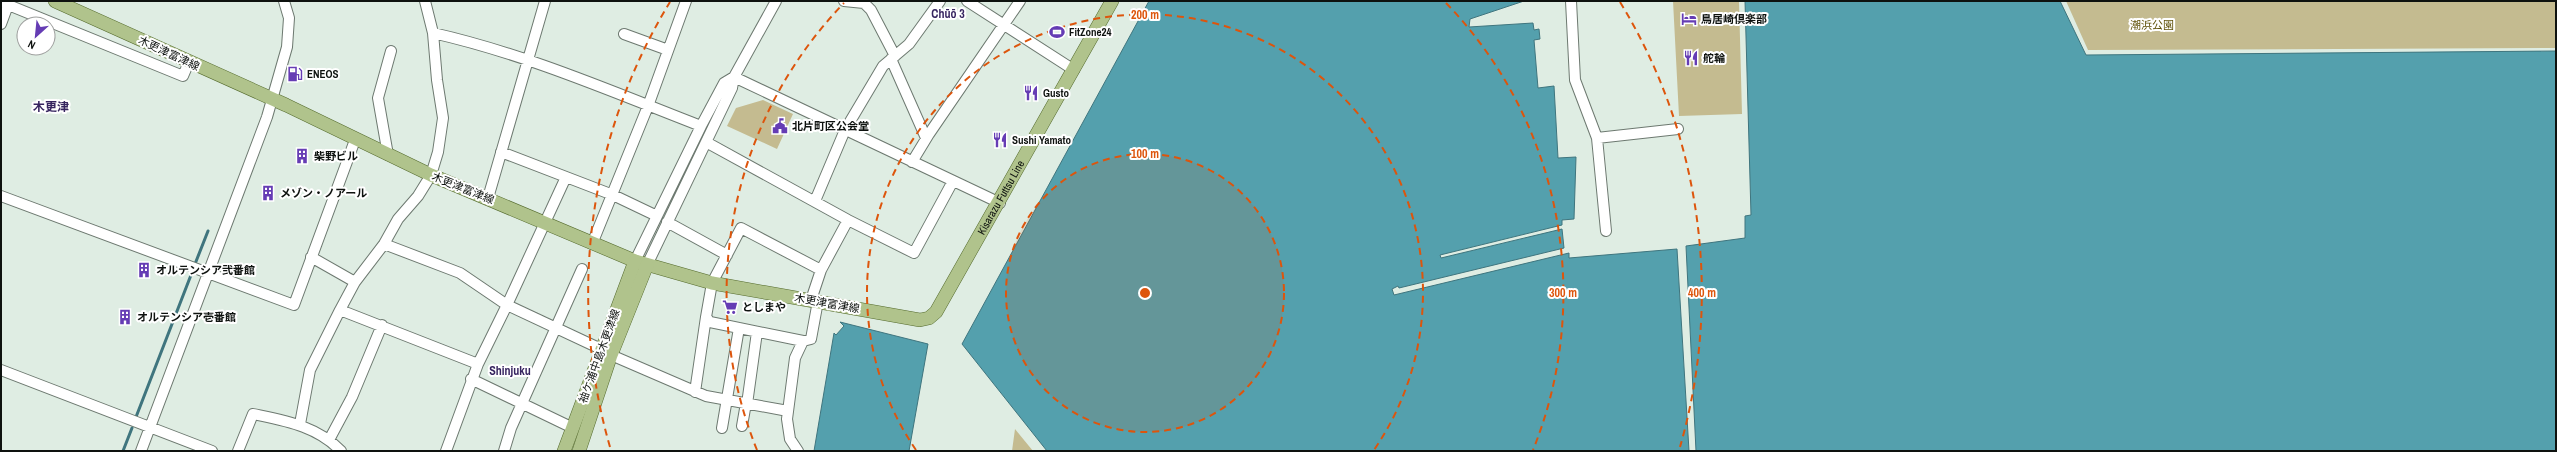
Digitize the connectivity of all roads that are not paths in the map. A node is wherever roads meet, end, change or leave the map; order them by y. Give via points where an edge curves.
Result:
1 (55, 1) edge
2 (284, 1) edge
3 (425, 1) edge
4 (545, 1) edge
5 (686, 1) edge
6 (776, 1) edge
7 (844, 1) edge
8 (940, 1) edge
9 (967, 1) edge
10 (1020, 1) edge
11 (1112, 1) edge
12 (1571, 1) edge
13 (5, 3) edge
14 (1, 24) edge
15 (1003, 26) junction
16 (433, 33) junction
17 (624, 34) dead end
18 (668, 50) junction
19 (391, 51) dead end
20 (893, 57) junction
21 (529, 59) junction
22 (190, 62) junction
23 (1074, 70) junction
24 (734, 77) junction
25 (272, 99) junction
26 (648, 106) junction
27 (701, 126) junction
28 (1678, 129) dead end
29 (845, 130) junction
30 (926, 138) junction
31 (1597, 138) junction
32 (355, 140) junction
33 (706, 142) junction
34 (501, 152) junction
35 (388, 155) junction
36 (912, 162) junction
37 (431, 175) junction
38 (566, 177) junction
39 (953, 181) junction
40 (613, 195) junction
41 (1, 196) edge
42 (488, 198) junction
43 (815, 201) junction
44 (1000, 203) junction
45 (657, 216) junction
46 (848, 220) junction
47 (667, 222) junction
48 (545, 224) junction
49 (1606, 231) dead end
50 (384, 244) junction
51 (592, 244) junction
52 (726, 254) junction
53 (311, 257) junction
54 (641, 263) junction
55 (582, 269) dead end
56 (821, 270) junction
57 (209, 275) junction
58 (355, 282) junction
59 (712, 283) junction
60 (815, 300) junction
61 (507, 305) junction
62 (340, 310) junction
63 (706, 317) junction
64 (382, 325) junction
65 (555, 328) junction
66 (739, 328) junction
67 (757, 332) junction
68 (803, 341) junction
69 (606, 352) junction
70 (478, 364) junction
71 (1, 370) edge
72 (471, 379) junction
73 (695, 392) junction
74 (728, 400) junction
75 (522, 403) junction
76 (746, 404) junction
77 (788, 411) junction
78 (300, 424) junction
79 (742, 426) dead end
80 (150, 427) junction
81 (573, 428) junction
82 (722, 428) dead end
83 (329, 440) junction
84 (141, 451) edge
85 (212, 451) edge
86 (238, 451) edge
87 (341, 451) edge
88 (446, 451) edge
89 (504, 451) edge
90 (564, 451) edge
91 (579, 451) edge
92 (798, 451) edge

1 - 22 main road, 木更津富津線
2 - 25 street via 289,18 287,48
3 - 16 street
4 - 21 street
5 - 18 street
6 - 24 street
7 - 20 street via 864,3 871,10
8 - 20 street via 909,44
9 - 15 street
10 - 15 street
11 - 23 main road, Kisarazu Futtsu Line
12 - 31 street via 1574,80
13 - 14 street
13 - 22 street via 183,76
15 - 23 street
15 - 30 street
16 - 21 street via 482,44
16 - 37 street via 443,118 438,152
17 - 18 street
18 - 26 street
19 - 35 street via 378,98
20 - 29 street via 882,66
20 - 30 street
21 - 26 street
21 - 34 street
22 - 25 main road, 木更津富津線
23 - 44 main road, Kisarazu Futtsu Line
24 - 27 street via 724,83
24 - 29 street
24 - 33 street via 732,88
25 - 32 main road, 木更津富津線
25 - 57 street
26 - 27 street
26 - 40 street
27 - 45 street
28 - 31 street
29 - 36 street
29 - 43 street
30 - 36 street
31 - 49 street
32 - 35 main road, 木更津富津線
32 - 53 street
33 - 43 street
33 - 47 street
34 - 38 street
34 - 42 street
35 - 37 main road, 木更津富津線
36 - 39 street
37 - 42 main road, 木更津富津線
37 - 50 street via 418,196 398,219
38 - 40 street
38 - 48 street
39 - 44 street
39 - 46 street via 914,253
40 - 45 street
40 - 51 street
41 - 57 street
42 - 48 main road, 木更津富津線
43 - 46 street
44 - 60 main road, Kisarazu Futtsu Line via 936,312 929,318 915,319
45 - 54 street
46 - 56 street
47 - 52 street
47 - 54 street
48 - 51 main road, 木更津富津線
48 - 61 street
50 - 58 street
50 - 61 street via 460,273
51 - 54 main road, 木更津富津線
52 - 56 street via 741,228
52 - 59 street
53 - 57 street via 294,305
53 - 58 street
54 - 59 main road, 木更津富津線
54 - 69 main road, 袖ケ浦中島木更津線
55 - 65 street
56 - 60 street
57 - 80 street
58 - 62 street
59 - 60 main road, 木更津富津線
59 - 63 street
60 - 68 street via 811,339
61 - 65 street
61 - 70 street
62 - 64 street
62 - 78 street via 310,370
63 - 66 street via 710,322
63 - 73 street
64 - 70 street
64 - 83 street via 352,397
65 - 69 street
65 - 75 street
66 - 67 street
66 - 74 street
67 - 68 street
67 - 76 street
68 - 77 street via 795,358
69 - 73 street
69 - 81 main road, 袖ケ浦中島木更津線
69 - 91 main road, 袖ケ浦中島木更津線
70 - 72 street
71 - 80 street
72 - 75 street
72 - 88 street
73 - 74 street
74 - 76 street
74 - 82 street
75 - 81 street
75 - 89 street
76 - 77 street
76 - 79 street
77 - 92 street via 787,431
78 - 83 street
78 - 86 street via 252,414
80 - 84 street
80 - 85 street
81 - 90 main road, 袖ケ浦中島木更津線
83 - 87 street

